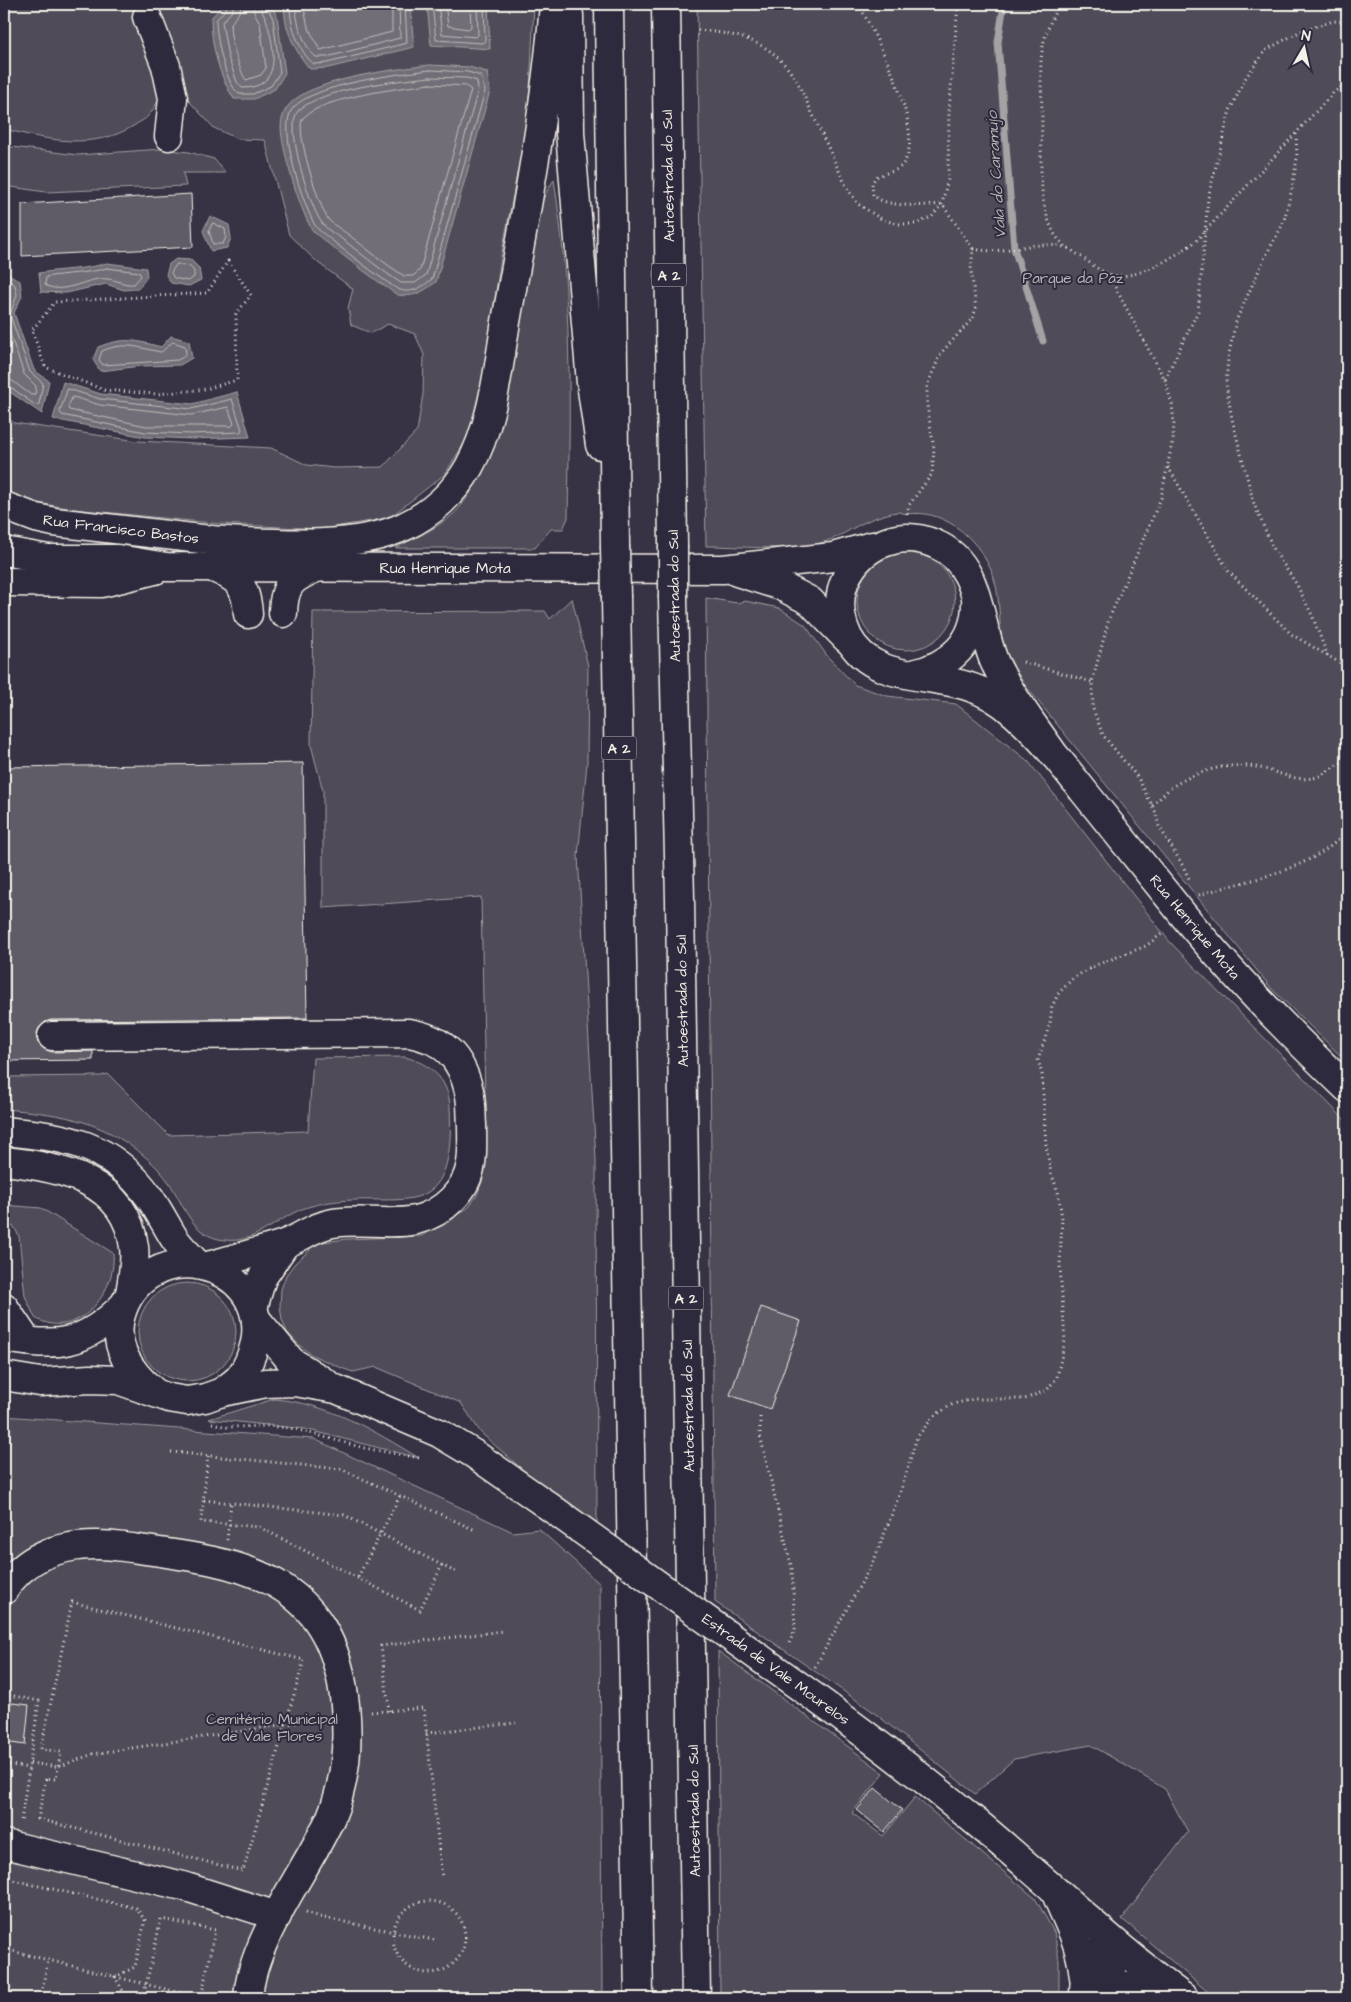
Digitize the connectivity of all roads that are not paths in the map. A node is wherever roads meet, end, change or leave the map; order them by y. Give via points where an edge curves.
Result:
1 (554, 4) edge
2 (569, 4) edge
3 (609, 4) edge
4 (666, 4) edge
5 (147, 17) dead end
6 (169, 136) dead end
7 (614, 505) junction
8 (4, 506) edge
9 (210, 540) junction
10 (881, 544) junction
11 (4, 549) edge
12 (166, 567) junction
13 (211, 567) junction
14 (318, 567) junction
15 (723, 569) junction
16 (4, 582) edge
17 (976, 598) junction
18 (283, 613) dead end
19 (248, 614) dead end
20 (852, 643) junction
21 (899, 673) junction
22 (1055, 756) junction
23 (52, 1036) dead end
24 (1347, 1088) edge
25 (4, 1131) edge
26 (4, 1161) edge
27 (285, 1244) junction
28 (202, 1265) junction
29 (127, 1300) junction
30 (4, 1306) edge
31 (255, 1314) junction
32 (16, 1340) edge
33 (4, 1376) edge
34 (336, 1389) junction
35 (153, 1391) junction
36 (222, 1392) junction
37 (4, 1590) edge
38 (11, 1845) edge
39 (1055, 1891) junction
40 (282, 1908) junction
41 (1115, 1944) junction
42 (1089, 1991) edge
43 (1179, 1995) edge
44 (248, 1998) edge
45 (639, 1998) edge
46 (696, 1998) edge
47 (1104, 1998) edge

1 - 9 main road via 545,101 490,411 469,467 457,485 423,516 381,536 343,542
2 - 7 main road via 570,133 591,382 595,422
3 - 7 main road, A 2
4 - 46 main road, Autoestrada do Sul / A 2, bridge
5 - 6 main road via 166,66 172,98
7 - 45 main road, A 2, bridge
8 - 9 main road, Rua Francisco Bastos via 54,522
9 - 11 main road via 53,542
10 - 15 main road, Rua Henrique Mota via 833,557
10 - 17 main road via 906,538 942,547 962,564
10 - 20 main road via 859,558 841,593 845,632
11 - 12 main road, Rua Henrique Mota via 48,559 118,559
12 - 13 main road, Rua Henrique Mota
12 - 16 main road, Rua Henrique Mota via 102,583
13 - 14 main road, Rua Henrique Mota
13 - 19 main road via 230,575 242,585
14 - 15 main road, Rua Henrique Mota
14 - 18 main road via 298,576 288,585 283,597
15 - 20 main road, Rua Henrique Mota via 782,586 810,601
17 - 21 main road via 974,625 950,659 926,671
17 - 22 main road via 990,651 1001,674
20 - 21 main road via 872,663
21 - 22 main road via 952,682 987,695 1012,711
22 - 24 main road, Rua Henrique Mota via 1181,913 1278,1022
23 - 27 main road via 408,1033 423,1036 446,1049 462,1067 471,1096 471,1164 458,1194 434,1212 416,1220 333,1223
25 - 28 main road via 68,1140 86,1145 114,1161 150,1197 175,1239
26 - 29 main road, Estrada de Vale Mourelos via 63,1170 105,1193 131,1232 134,1248
27 - 28 main road
27 - 31 main road via 262,1278
28 - 29 main road via 174,1264 154,1271 139,1281
28 - 31 main road, Estrada de Vale Mourelos via 228,1277 244,1291
29 - 32 main road via 103,1325 85,1336 59,1342
29 - 35 main road, Estrada de Vale Mourelos via 119,1320 120,1342 126,1361 137,1378
30 - 32 main road
31 - 34 main road, Estrada de Vale Mourelos via 291,1361
31 - 36 main road, Estrada de Vale Mourelos via 252,1357 240,1377
33 - 35 main road, Estrada de Vale Mourelos via 40,1382 118,1380
34 - 36 main road, Estrada de Vale Mourelos via 266,1382
34 - 39 main road, Estrada de Vale Mourelos, bridge via 439,1433 474,1454 879,1744
35 - 36 main road, Estrada de Vale Mourelos via 187,1401
37 - 40 main road via 29,1562 50,1550 86,1544 139,1549 254,1571 290,1592 316,1617 334,1652 344,1692 348,1734 341,1788 315,1849
38 - 40 main road
39 - 41 main road, Estrada de Vale Mourelos
39 - 42 main road via 1075,1934
40 - 44 main road via 257,1959 249,1982
41 - 42 main road via 1101,1947 1091,1959
41 - 43 main road, Estrada de Vale Mourelos
43 - 47 main road via 1141,1984 1121,1987

